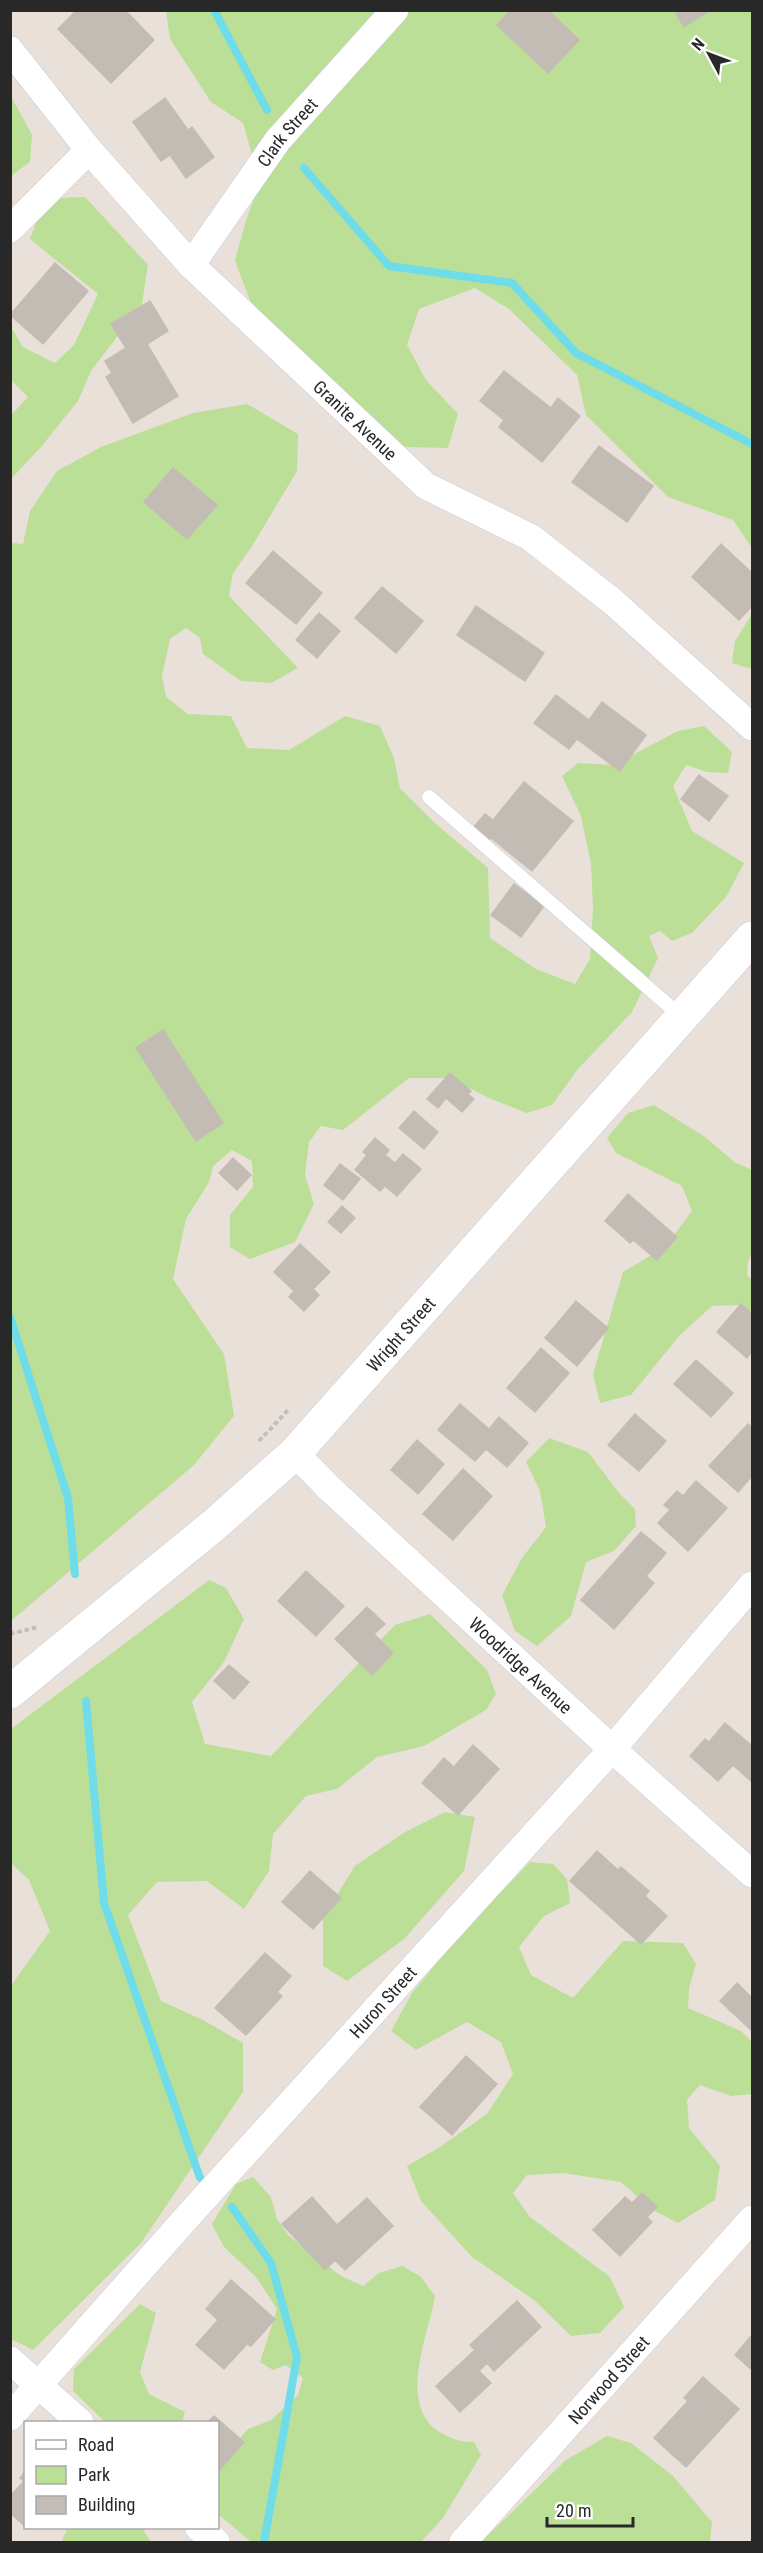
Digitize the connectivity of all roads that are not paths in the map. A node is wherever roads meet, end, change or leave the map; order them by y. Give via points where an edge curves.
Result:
1 (395, 10) edge
2 (10, 50) edge
3 (90, 150) junction
4 (10, 229) edge
5 (191, 265) junction
6 (753, 727) edge
7 (429, 797) dead end
8 (753, 938) edge
9 (683, 1018) junction
10 (295, 1453) junction
11 (753, 1585) edge
12 (10, 1692) edge
13 (612, 1749) junction
14 (753, 1874) edge
15 (753, 2219) edge
16 (10, 2360) edge
17 (38, 2386) junction
18 (10, 2417) edge
19 (79, 2421) edge
20 (200, 2529) edge
21 (216, 2542) edge
22 (463, 2542) edge

1 - 5 street, Clark Street via 278,140
2 - 3 street, Granite Avenue
3 - 4 street
3 - 5 street, Granite Avenue
5 - 6 street, Granite Avenue via 426,486 530,537 612,601
7 - 9 lane
8 - 9 main road, Wright Street
9 - 10 main road, Wright Street
10 - 12 main road, Wright Street via 214,1525
10 - 13 street, Woodridge Avenue
11 - 13 street, Huron Street
13 - 14 street, Woodridge Avenue
13 - 17 street, Huron Street
15 - 22 street, Norwood Street
16 - 17 street
17 - 18 street, Huron Street
17 - 19 street
20 - 21 street

